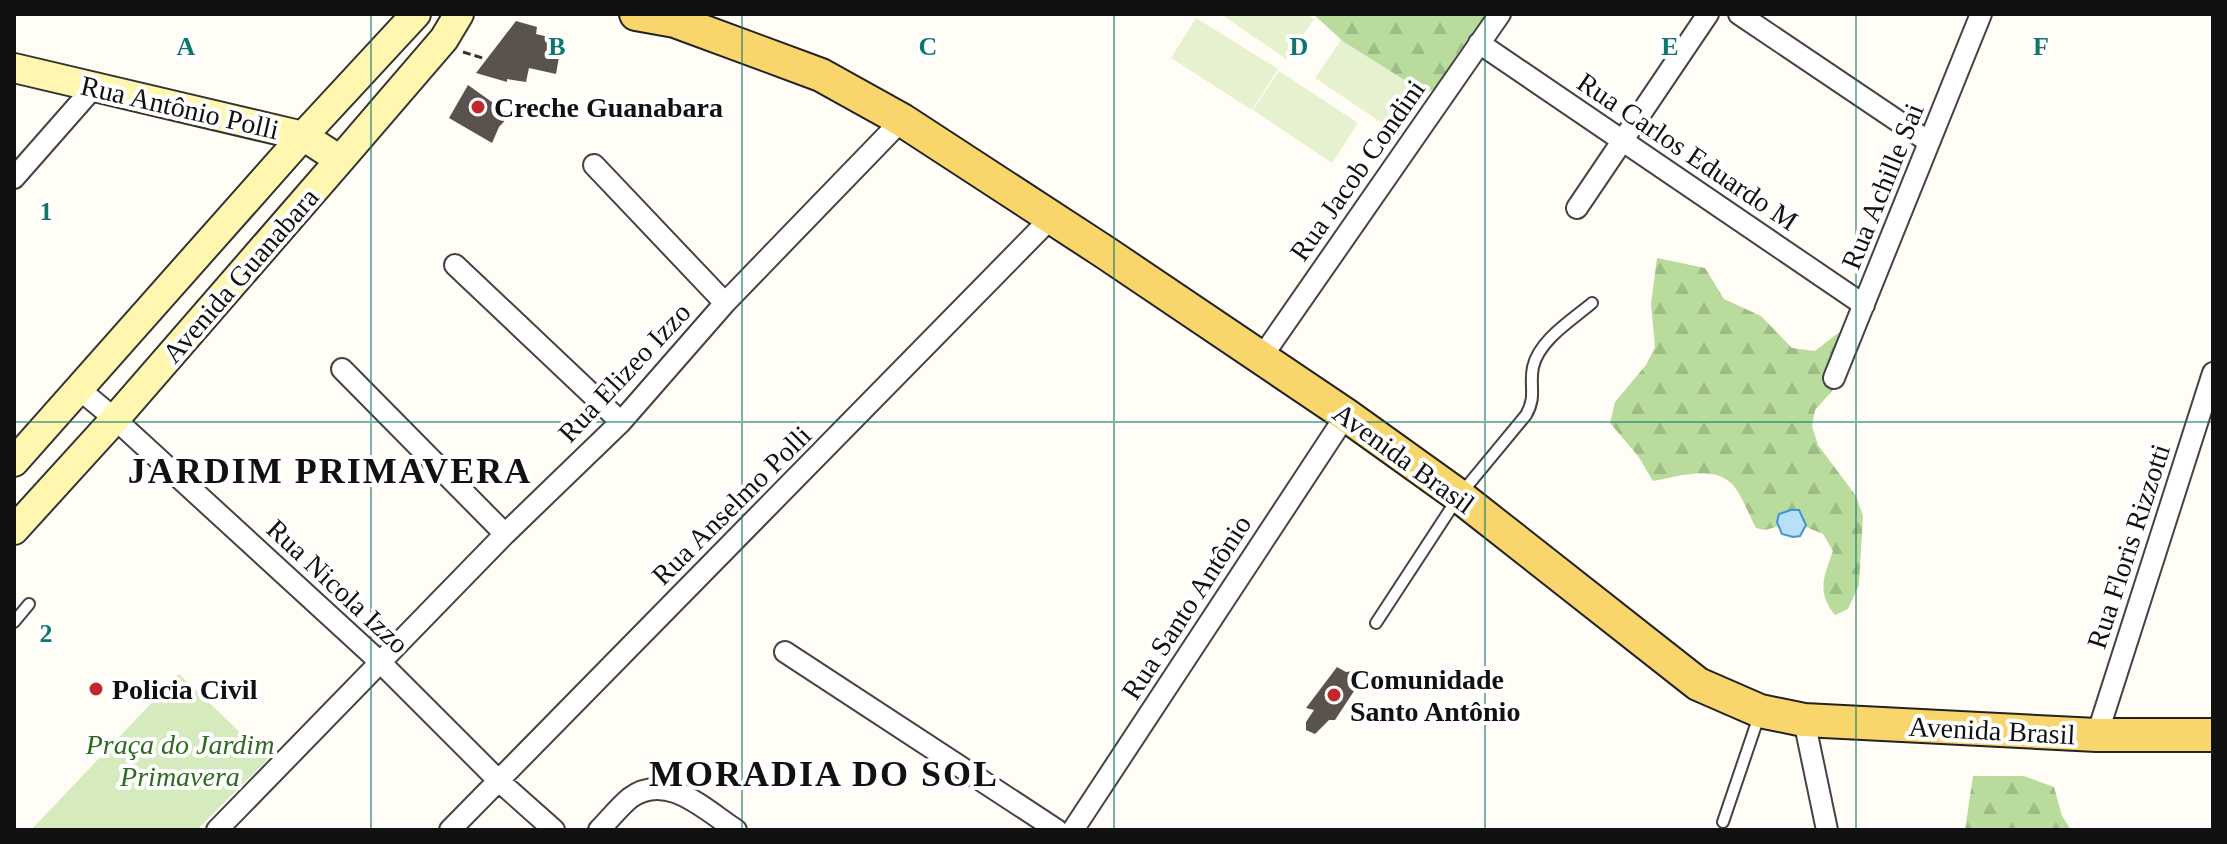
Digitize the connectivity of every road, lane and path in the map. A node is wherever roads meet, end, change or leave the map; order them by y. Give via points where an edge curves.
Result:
1 (416, 14) edge
2 (459, 14) edge
3 (636, 14) edge
4 (1500, 14) edge
5 (1708, 14) edge
6 (1739, 14) edge
7 (1981, 14) edge
8 (1479, 43) junction
9 (455, 49) dead end
10 (486, 59) dead end
11 (14, 68) edge
12 (94, 87) junction
13 (902, 120) junction
14 (303, 136) junction
15 (1623, 141) junction
16 (1929, 142) junction
17 (340, 160) junction
18 (594, 165) dead end
19 (14, 178) edge
20 (1577, 208) dead end
21 (1051, 218) junction
22 (455, 265) dead end
23 (725, 303) junction
24 (1592, 303) dead end
25 (1864, 305) junction
26 (1261, 358) junction
27 (342, 369) dead end
28 (2213, 373) edge
29 (1834, 378) dead end
30 (79, 389) junction
31 (1346, 415) junction
32 (115, 419) junction
33 (621, 422) junction
34 (14, 462) edge
35 (1459, 496) junction
36 (17, 520) edge
37 (505, 534) junction
38 (29, 604) dead end
39 (14, 622) edge
40 (1376, 623) dead end
41 (785, 652) dead end
42 (380, 662) junction
43 (1760, 711) junction
44 (1804, 720) junction
45 (2097, 735) junction
46 (2213, 735) edge
47 (499, 781) junction
48 (1723, 822) dead end
49 (217, 830) edge
50 (450, 830) edge
51 (554, 830) edge
52 (599, 830) edge
53 (736, 830) edge
54 (1057, 830) edge
55 (1073, 830) edge
56 (1827, 830) edge

1 - 14 main road, Avenida Guanabara
2 - 17 main road, Avenida Guanabara via 444,39
3 - 13 main road, Avenida Brasil via 675,21 821,75
4 - 8 street, Rua Jacob Condini
5 - 15 street
6 - 16 street
7 - 16 street, Rua Achille Sai
8 - 15 street, Rua Carlos Eduardo M
8 - 26 street, Rua Jacob Condini
9 - 10 path
11 - 12 main road, Rua Antônio Polli
12 - 14 main road, Rua Antônio Polli
12 - 19 street
13 - 21 main road, Avenida Brasil
13 - 23 street, Rua Elizeo Izzo
14 - 17 main road, Rua Antônio Polli
14 - 30 main road, Avenida Guanabara
15 - 20 street
15 - 25 street, Rua Carlos Eduardo M
16 - 25 street, Rua Achille Sai
17 - 32 main road, Avenida Guanabara
18 - 23 street
21 - 26 main road, Avenida Brasil
21 - 47 street, Rua Anselmo Polli
22 - 33 street
23 - 33 street, Rua Elizeo Izzo
24 - 35 lane via 1542,347 1534,364 1532,404
25 - 29 street, Rua Achille Sai
26 - 31 main road, Avenida Brasil
27 - 37 street
28 - 45 street, Rua Floris Rizzotti
30 - 32 street, Rua Nicola Izzo
30 - 34 main road, Avenida Guanabara
31 - 35 main road, Avenida Brasil
31 - 55 street, Rua Santo Antônio
32 - 36 main road, Avenida Guanabara
32 - 42 street, Rua Nicola Izzo
33 - 37 street, Rua Elizeo Izzo
35 - 40 lane
35 - 43 main road, Avenida Brasil via 1698,684
37 - 42 street, Rua Elizeo Izzo
38 - 39 lane
41 - 54 street
42 - 47 street, Rua Nicola Izzo
42 - 49 street, Rua Elizeo Izzo
43 - 44 main road, Avenida Brasil
43 - 48 lane
44 - 45 main road, Avenida Brasil
44 - 56 street
45 - 46 main road, Avenida Brasil
47 - 50 street, Rua Anselmo Polli
47 - 51 street, Rua Nicola Izzo
52 - 53 street via 629,799 648,788 670,788

